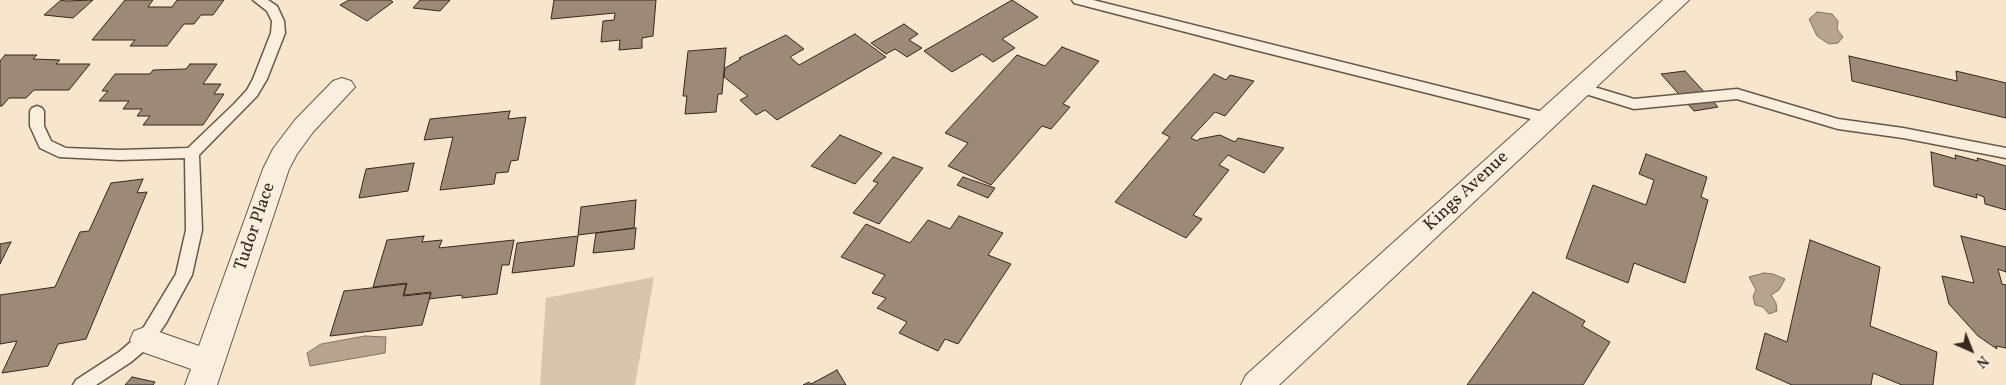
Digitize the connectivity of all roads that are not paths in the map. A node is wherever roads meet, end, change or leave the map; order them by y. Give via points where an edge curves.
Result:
1 (259, 0) edge
2 (1078, 0) edge
3 (1677, 0) edge
4 (342, 87) dead end
5 (1581, 88) junction
6 (37, 111) dead end
7 (1547, 118) junction
8 (192, 153) junction
9 (2006, 153) edge
10 (145, 340) junction
11 (205, 374) edge
12 (82, 385) edge
13 (1257, 385) edge

1 - 8 lane via 272,10 278,21 278,33 260,79 240,107
2 - 7 lane
3 - 5 street, Kings Avenue
4 - 11 street, Tudor Place via 304,126 279,163
5 - 7 street, Kings Avenue
5 - 9 lane via 1634,104 1737,94 1838,124
6 - 8 lane via 37,126 45,144 64,153
7 - 13 street, Kings Avenue
8 - 10 lane via 194,230 191,250 184,275
10 - 11 street
10 - 12 lane

